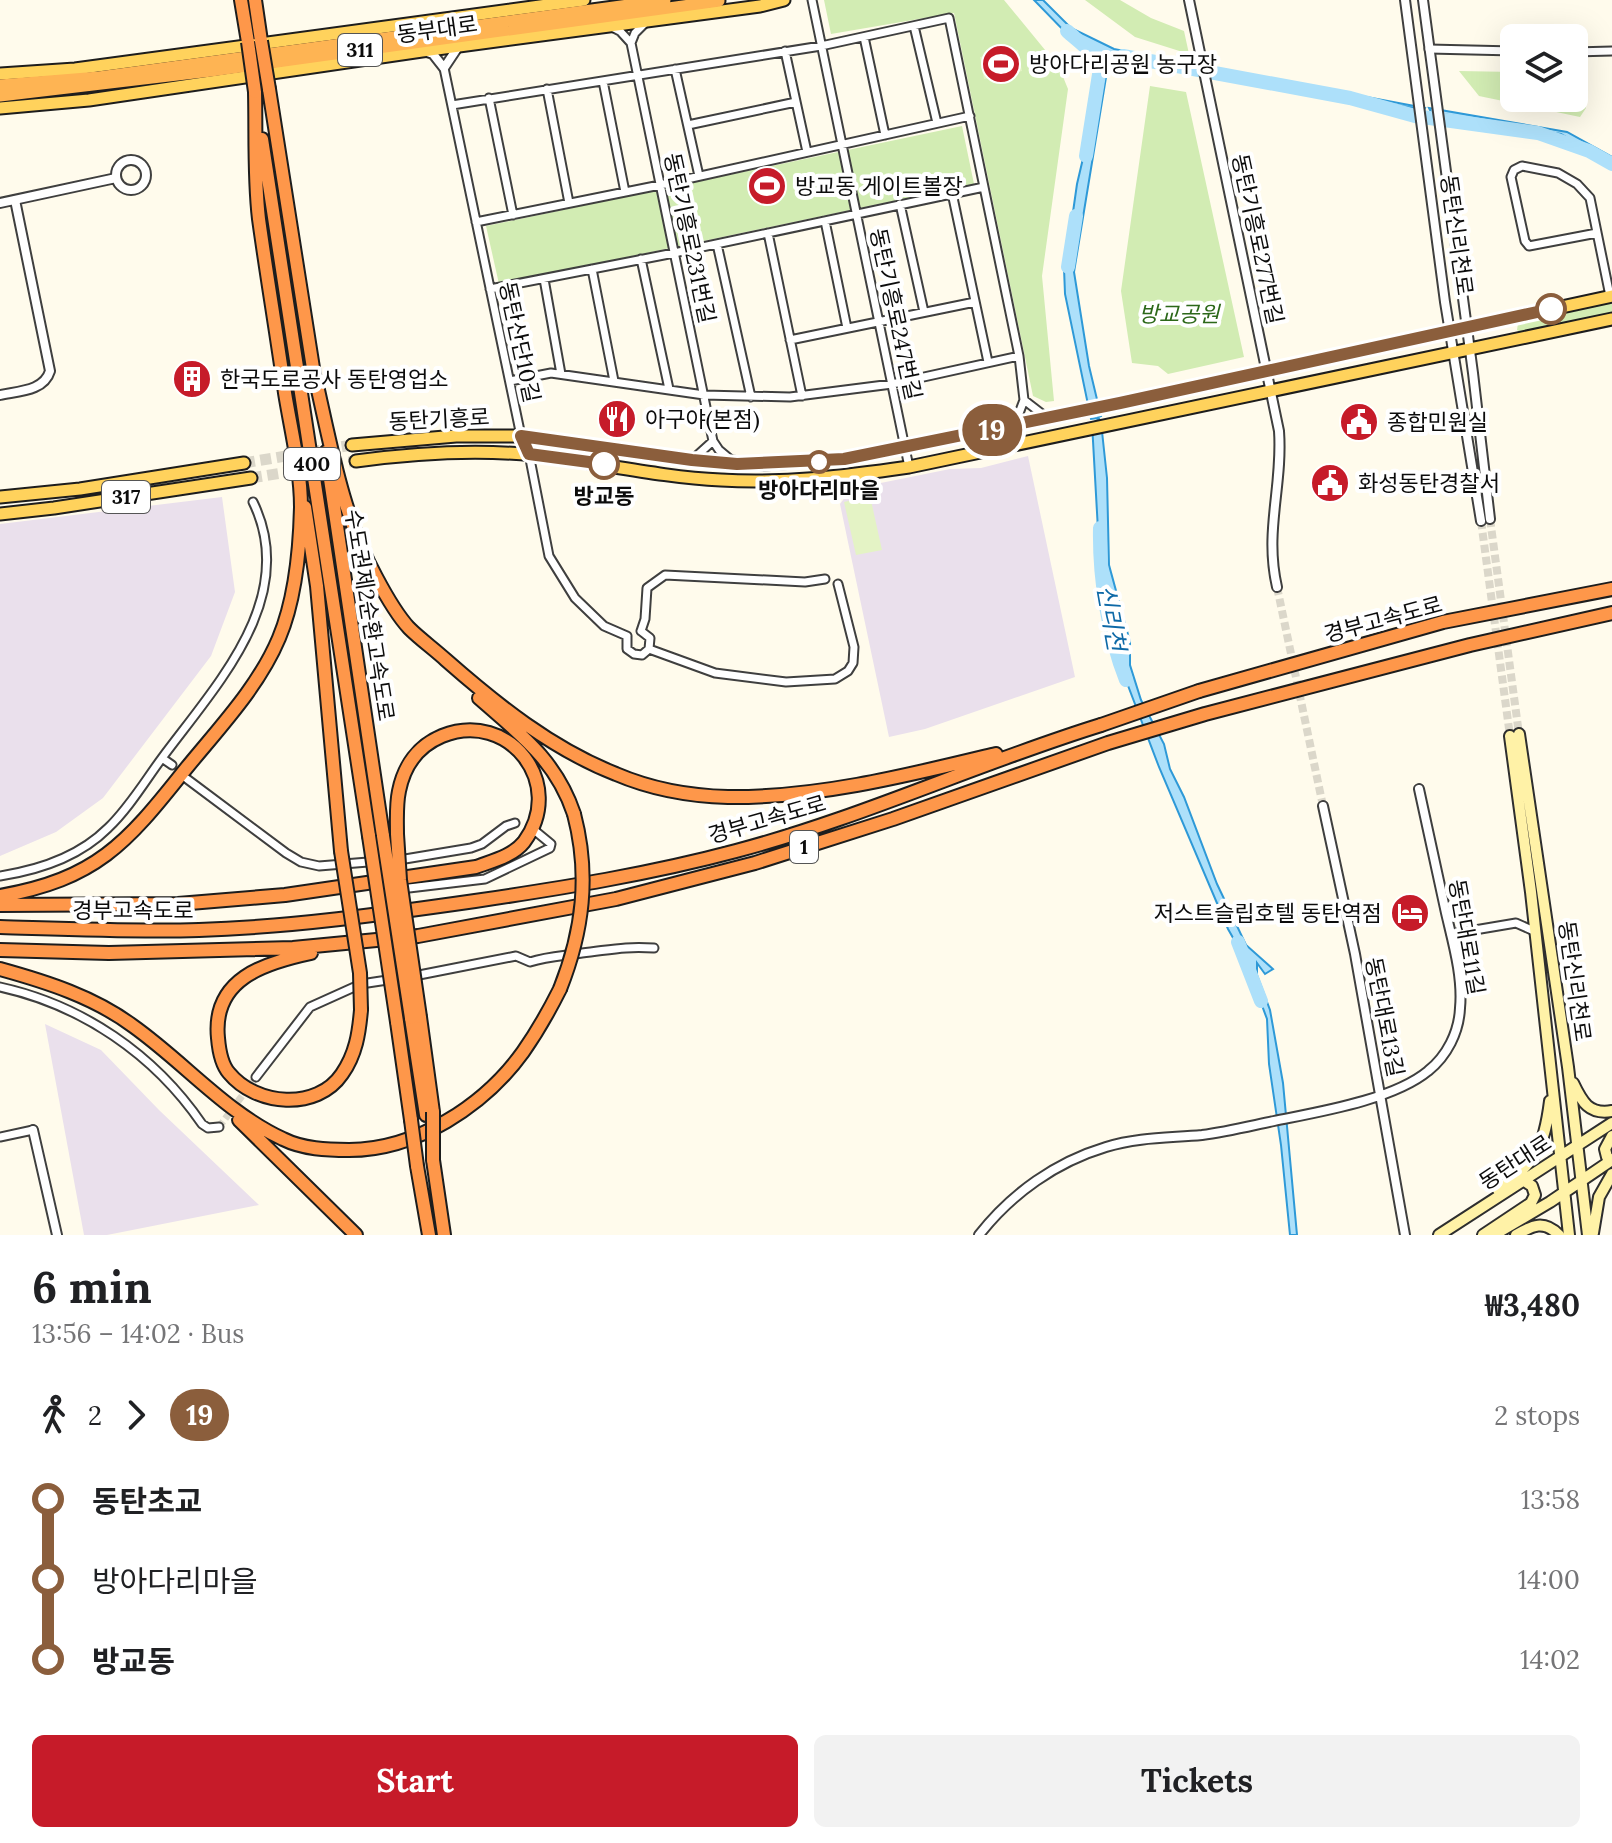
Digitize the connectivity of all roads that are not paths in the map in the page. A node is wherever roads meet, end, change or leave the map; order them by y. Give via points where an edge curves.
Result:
1 (241, 0) edge
2 (255, 0) edge
3 (584, 0) edge
4 (665, 0) edge
5 (735, 0) edge
6 (784, 0) edge
7 (812, 0) edge
8 (1189, 0) edge
9 (1405, 0) edge
10 (1423, 0) edge
11 (723, 6) edge
12 (650, 20) junction
13 (610, 26) junction
14 (914, 26) junction
15 (864, 37) junction
16 (631, 43) junction
17 (459, 46) junction
18 (821, 46) junction
19 (1429, 49) junction
20 (422, 51) junction
21 (785, 51) junction
22 (1500, 51) edge
23 (1612, 51) edge
24 (1588, 52) edge
25 (444, 68) junction
26 (675, 69) junction
27 (637, 76) junction
28 (0, 80) edge
29 (603, 81) junction
30 (547, 89) junction
31 (255, 92) junction
32 (34, 94) junction
33 (0, 96) edge
34 (489, 98) junction
35 (796, 102) junction
36 (452, 105) junction
37 (0, 106) edge
38 (970, 116) junction
39 (937, 123) junction
40 (688, 125) junction
41 (885, 135) junction
42 (842, 144) junction
43 (807, 152) junction
44 (699, 176) junction
45 (116, 178) dead end
46 (660, 185) junction
47 (984, 187) junction
48 (625, 192) junction
49 (952, 193) junction
50 (15, 200) junction
51 (0, 203) edge
52 (569, 203) junction
53 (900, 204) junction
54 (856, 214) junction
55 (513, 215) junction
56 (825, 221) junction
57 (476, 222) junction
58 (768, 233) junction
59 (1597, 233) junction
60 (717, 244) junction
61 (674, 253) junction
62 (641, 259) junction
63 (592, 269) junction
64 (544, 279) junction
65 (490, 289) junction
66 (1611, 296) edge
67 (975, 302) junction
68 (924, 312) junction
69 (1612, 319) edge
70 (879, 322) junction
71 (847, 328) junction
72 (1467, 328) junction
73 (1451, 332) junction
74 (790, 340) junction
75 (1470, 348) junction
76 (1454, 351) junction
77 (1019, 356) junction
78 (988, 362) junction
79 (1268, 372) junction
80 (561, 374) junction
81 (316, 381) junction
82 (510, 381) junction
83 (614, 381) junction
84 (892, 384) junction
85 (669, 389) junction
86 (1272, 390) junction
87 (0, 395) edge
88 (704, 395) junction
89 (802, 396) junction
90 (751, 397) junction
91 (1024, 400) junction
92 (1054, 417) junction
93 (1007, 427) junction
94 (521, 436) junction
95 (713, 441) junction
96 (352, 445) tunnel mouth
97 (905, 448) junction
98 (529, 454) junction
99 (296, 460) junction
100 (692, 460) junction
101 (356, 461) tunnel mouth
102 (244, 463) tunnel mouth
103 (737, 464) junction
104 (909, 467) junction
105 (251, 478) tunnel mouth
106 (0, 497) edge
107 (253, 502) dead end
108 (0, 514) edge
109 (825, 579) dead end
110 (838, 584) dead end
111 (1277, 587) tunnel mouth
112 (1612, 589) edge
113 (1612, 613) edge
114 (408, 627) junction
115 (641, 631) junction
116 (627, 636) junction
117 (649, 649) junction
118 (1046, 742) junction
119 (162, 758) junction
120 (172, 765) dead end
121 (187, 779) dead end
122 (1419, 789) dead end
123 (1323, 806) tunnel mouth
124 (515, 823) dead end
125 (534, 830) dead end
126 (0, 876) edge
127 (409, 888) dead end
128 (0, 896) edge
129 (0, 905) edge
130 (0, 927) edge
131 (1534, 931) junction
132 (1451, 934) junction
133 (373, 940) junction
134 (654, 948) dead end
135 (0, 950) edge
136 (0, 969) edge
137 (0, 987) edge
138 (416, 1018) junction
139 (1568, 1067) junction
140 (256, 1077) tunnel mouth
141 (1553, 1083) junction
142 (212, 1091) junction
143 (1381, 1093) junction
144 (1612, 1111) edge
145 (1612, 1123) edge
146 (219, 1127) dead end
147 (33, 1130) joint
148 (1612, 1136) edge
149 (0, 1137) edge
150 (1577, 1146) junction
151 (1560, 1157) junction
152 (1612, 1160) edge
153 (1612, 1174) edge
154 (1523, 1180) junction
155 (1583, 1180) junction
156 (1565, 1193) junction
157 (1449, 1228) junction
158 (57, 1235) edge
159 (356, 1235) edge
160 (429, 1235) edge
161 (444, 1235) edge
162 (979, 1235) edge
163 (1405, 1235) edge
164 (1439, 1235) edge
165 (1483, 1235) edge
166 (1494, 1235) edge
167 (1516, 1235) edge
168 (1559, 1235) edge
169 (1569, 1235) edge
170 (1591, 1235) edge

1 - 31 highway, 수도권제2순환고속도로 / 400, bridge
2 - 81 highway, 수도권제2순환고속도로 / 400, bridge
3 - 28 main road
4 - 28 highway, 동부대로 / 311 via 99,77
5 - 11 main road
6 - 11 main road, 동부대로
7 - 18 street, 동탄기흥로247번길
8 - 79 street, 동탄기흥로277번길
9 - 73 street, 동탄신리천로
10 - 19 street
11 - 12 main road, 동부대로
11 - 32 highway, 동부대로 / 311
12 - 13 main road, 동부대로
12 - 16 street
13 - 16 street
13 - 17 main road, 동부대로
14 - 15 street
14 - 38 street via 949,18
14 - 39 street
15 - 18 street
15 - 41 street
16 - 27 street, 동탄기흥로231번길
17 - 20 main road, 동부대로
17 - 25 street
18 - 21 street
18 - 42 street, 동탄기흥로247번길
19 - 22 street
19 - 72 street, 동탄신리천로
20 - 25 street via 433,54
20 - 37 main road, 동부대로 via 89,100
21 - 26 street
21 - 35 street
23 - 24 street
25 - 36 street, 동탄산단10길
26 - 27 street
26 - 40 street
27 - 29 street
27 - 46 street, 동탄기흥로231번길
29 - 30 street
29 - 48 street
30 - 34 street
30 - 52 street
31 - 99 highway via 260,222
31 - 160 highway, 수도권제2순환고속도로 / 400, bridge
32 - 33 highway, 동부대로 / 311
32 - 37 highway
34 - 36 street
34 - 55 street
35 - 40 street
35 - 43 street
36 - 57 street, 동탄산단10길
38 - 39 street
38 - 47 street
39 - 41 street
40 - 44 street
41 - 42 street
42 - 43 street
42 - 54 street, 동탄기흥로247번길
43 - 44 street
44 - 46 street
45 - 50 street
46 - 48 street
46 - 61 street, 동탄기흥로231번길
47 - 49 street
47 - 77 street
48 - 52 street
49 - 53 street
49 - 67 street
50 - 51 street
50 - 87 street via 50,371 38,387
52 - 55 street
53 - 54 street
53 - 68 street
54 - 56 street
54 - 70 street, 동탄기흥로247번길
55 - 57 street
56 - 58 street
56 - 71 street
57 - 65 street, 동탄산단10길
58 - 60 street
58 - 74 street
59 - 59 street via 1590,198 1577,184 1558,173 1522,166 1514,170 1511,177 1529,246
59 - 66 street
60 - 61 street
60 - 90 street
61 - 62 street
61 - 88 street, 동탄기흥로231번길
62 - 63 street
62 - 85 street
63 - 64 street
63 - 83 street
64 - 65 street
64 - 80 street
65 - 82 street, 동탄산단10길
66 - 72 main road, 동탄기흥로
67 - 68 street
67 - 78 street
68 - 70 street
69 - 75 main road, 동탄기흥로
70 - 71 street
70 - 84 street, 동탄기흥로247번길
71 - 74 street
72 - 73 main road, 동탄기흥로
72 - 75 street, 동탄신리천로
73 - 76 street, 동탄신리천로
73 - 79 main road, 동탄기흥로
74 - 89 street
75 - 76 main road, 동탄기흥로
75 - 76 street, 동탄신리천로 via 1485,520
76 - 86 main road, 동탄기흥로
77 - 78 street
77 - 91 street
78 - 84 street
79 - 86 street, 동탄기흥로277번길
79 - 92 main road, 동탄기흥로
80 - 82 street
80 - 83 street
81 - 114 highway via 356,533
81 - 138 highway, 수도권제2순환고속도로 / 400, bridge via 383,836
82 - 94 street, 동탄산단10길
83 - 85 street
84 - 89 street
84 - 97 street, 동탄기흥로247번길
85 - 88 street
86 - 104 main road, 동탄기흥로
86 - 111 street via 1280,444 1271,534
88 - 90 street
88 - 95 street, 동탄기흥로231번길
89 - 90 street
91 - 92 street
91 - 93 street
92 - 93 main road, 동탄기흥로
93 - 97 main road, 동탄기흥로
94 - 96 main road, 동탄기흥로
94 - 98 street, 동탄산단10길
94 - 100 main road, 동탄기흥로
95 - 100 street
95 - 103 street
97 - 103 main road, 동탄기흥로 via 817,462
97 - 104 street, 동탄기흥로247번길
98 - 101 main road, 동탄기흥로 via 432,453
98 - 104 main road, 동탄기흥로 via 685,477 756,481 827,479
98 - 116 street, 동탄산단10길 via 549,556 575,598 604,626
99 - 128 highway via 301,506 294,586 279,637 252,687 141,824 104,858 61,881
99 - 133 highway, bridge via 317,586 341,851 360,973 361,1010 357,1041 342,1074 325,1090 277,1100 243,1086 227,1072 219,1052 218,1014 236,982 302,955
100 - 103 main road, 동탄기흥로
102 - 106 main road, 317
105 - 108 main road, 317
107 - 119 street via 266,538 267,567 254,622 242,650
109 - 115 street via 665,575 647,588
110 - 117 street via 854,647 853,663 835,679 786,682 715,673
112 - 118 highway, 경부고속도로 / 1, bridge via 1443,622 1199,691
113 - 133 highway, 경부고속도로 / 1 via 1205,714 706,877 492,924
114 - 118 highway via 477,687 569,753 619,776 676,792 730,797 824,789
114 - 142 highway, bridge via 560,779 583,852 581,915 560,989 521,1054 489,1088 416,1137 381,1147 307,1147 240,1116
115 - 116 street
115 - 117 street via 650,638
116 - 117 street via 627,649 634,654
118 - 130 highway, 경부고속도로 / 1 via 775,840 558,888 380,915 201,930
119 - 120 street
119 - 126 street via 109,828 82,849
121 - 124 street via 286,853 319,866 471,848
122 - 132 street, 동탄대로11길
123 - 143 street, 동탄대로13길
125 - 127 street via 548,839 550,848 497,875
129 - 138 highway, bridge via 178,904 285,895 476,867 505,857 523,844 539,800 526,759 495,734 453,732 434,740 412,758 398,794 397,834 400,880
131 - 132 street via 1516,923
131 - 139 main road, 동탄신리천로 via 1514,735
131 - 141 main road, 동탄신리천로
132 - 143 street, 동탄대로11길 via 1460,988 1452,1039 1426,1073
133 - 135 highway, 경부고속도로 / 1 via 293,948 109,953
134 - 140 street via 623,946 530,962 516,956 361,984 310,1007
136 - 142 highway via 65,990 113,1014
137 - 146 street via 56,1004 101,1027 158,1070 202,1124
138 - 161 highway, bridge
139 - 144 main road via 1584,1105
139 - 150 main road, 동탄신리천로
141 - 151 main road, 동탄신리천로
141 - 157 main road via 1537,1155
142 - 159 highway
143 - 162 street, 동탄대로11길 via 1232,1130 1126,1142 1082,1155 1021,1192
143 - 163 street, 동탄대로13길
145 - 150 main road, 동탄대로
147 - 149 street
147 - 158 street
148 - 152 main road via 1605,1149
150 - 151 main road, 동탄대로
150 - 155 main road, 동탄신리천로
151 - 154 main road, 동탄대로
151 - 156 main road, 동탄신리천로
152 - 155 main road
153 - 170 main road via 1599,1197
154 - 157 main road, 동탄대로
154 - 165 main road via 1532,1186 1531,1203
155 - 156 main road
155 - 170 main road, 동탄신리천로
156 - 166 main road
156 - 169 main road, 동탄신리천로
157 - 164 main road, 동탄대로
167 - 168 main road via 1541,1224

